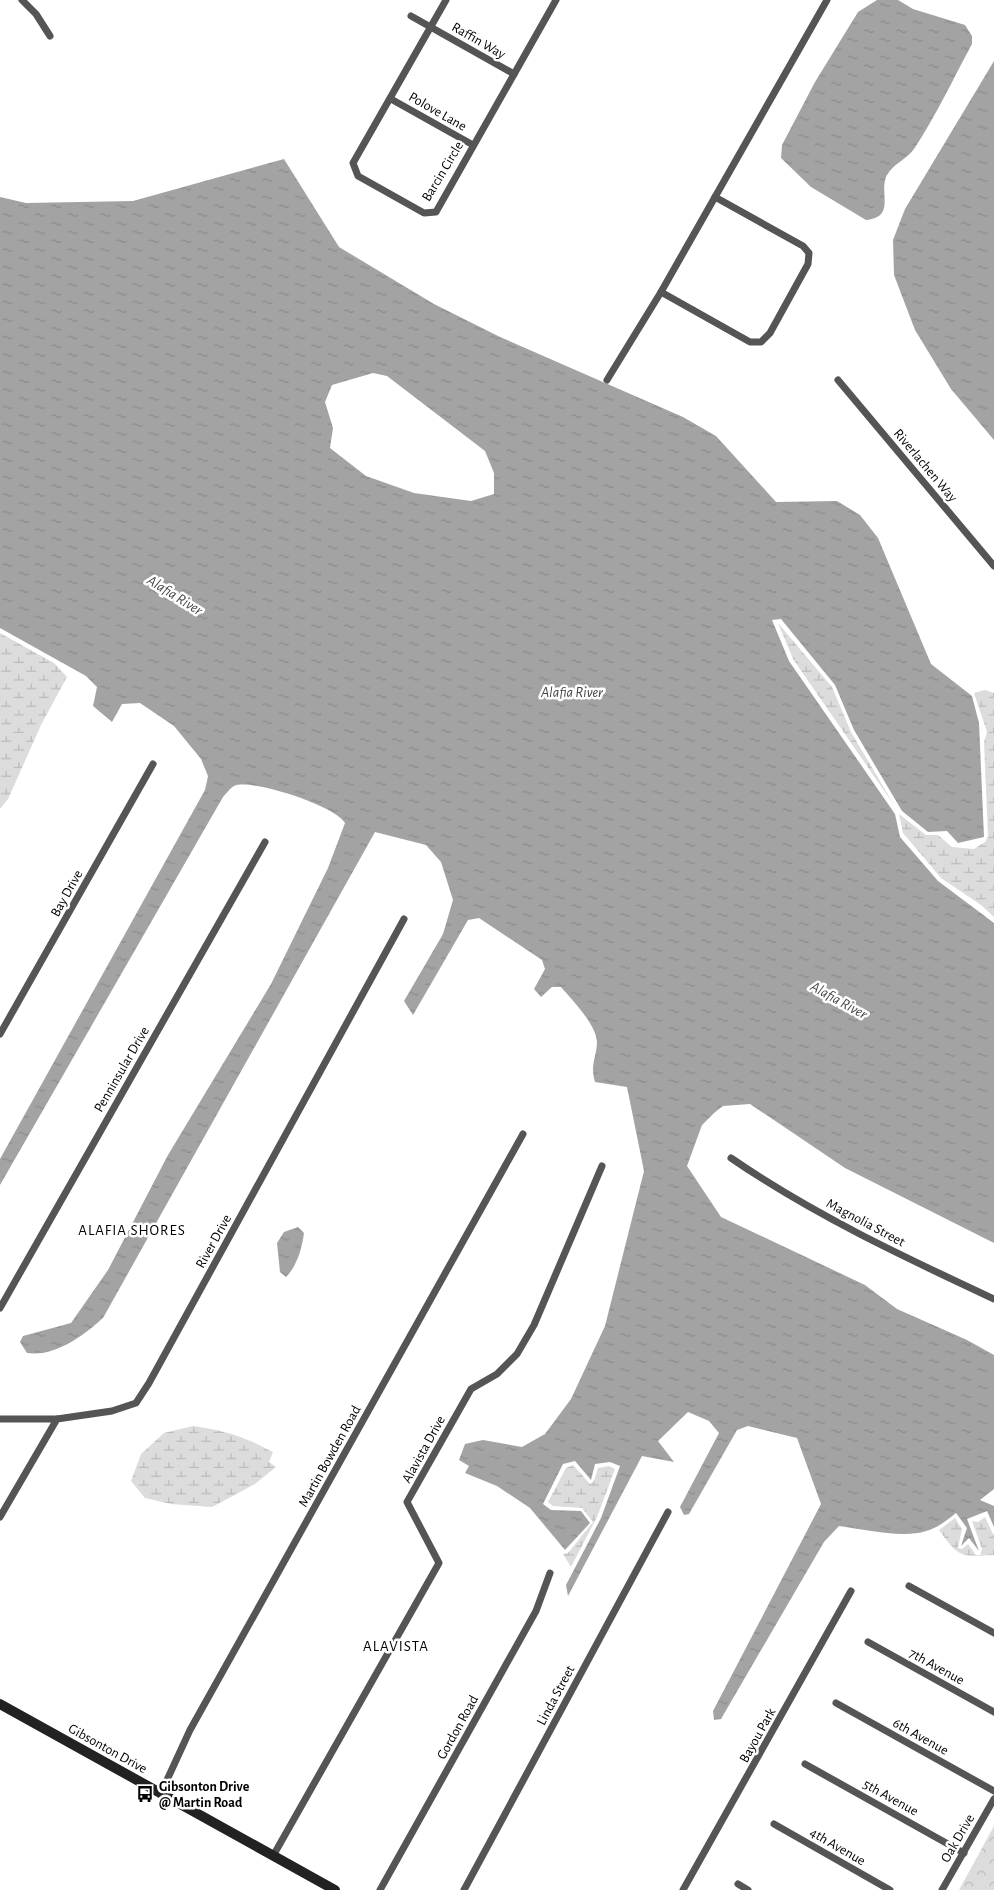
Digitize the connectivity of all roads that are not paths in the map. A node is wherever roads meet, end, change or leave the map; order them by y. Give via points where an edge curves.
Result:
1 (22, 0) edge
2 (446, 0) edge
3 (556, 0) edge
4 (827, 0) edge
5 (411, 16) dead end
6 (431, 26) junction
7 (50, 36) dead end
8 (514, 74) junction
9 (391, 99) junction
10 (473, 145) junction
11 (715, 197) junction
12 (661, 292) junction
13 (607, 380) dead end
14 (838, 380) dead end
15 (994, 566) edge
16 (153, 764) dead end
17 (265, 842) dead end
18 (404, 919) dead end
19 (0, 1034) edge
20 (523, 1134) dead end
21 (731, 1158) dead end
22 (602, 1166) dead end
23 (994, 1299) edge
24 (0, 1308) edge
25 (0, 1419) edge
26 (57, 1419) junction
27 (668, 1512) dead end
28 (0, 1517) edge
29 (550, 1573) dead end
30 (909, 1586) dead end
31 (851, 1591) dead end
32 (994, 1633) edge
33 (868, 1642) dead end
34 (0, 1704) edge
35 (836, 1704) dead end
36 (994, 1712) edge
37 (805, 1764) dead end
38 (994, 1791) edge
39 (160, 1793) junction
40 (994, 1799) edge
41 (774, 1824) dead end
42 (964, 1853) junction
43 (273, 1856) junction
44 (738, 1884) dead end
45 (334, 1890) edge
46 (380, 1890) edge
47 (464, 1890) edge
48 (683, 1890) edge
49 (748, 1890) edge
50 (890, 1890) edge
51 (942, 1890) edge

1 - 7 street
2 - 6 street, Barcin Circle
3 - 8 street, Barcin Circle
4 - 11 street
5 - 6 street, Raffin Way
6 - 8 street, Raffin Way
6 - 9 street, Barcin Circle
8 - 10 street, Barcin Circle
9 - 10 street, Polove Lane
9 - 10 street, Barcin Circle via 353,163 358,176 424,213 436,212
11 - 12 street
11 - 12 street via 803,246 809,253 808,264 770,333 761,342 750,342
12 - 13 street
14 - 15 street, Riverlachen Way
16 - 19 street, Bay Drive
17 - 24 street, Penninsular Drive
18 - 26 street, River Drive via 136,1403 112,1411
20 - 39 street, Martin Bowden Road via 190,1730
21 - 23 street, Magnolia Street via 766,1182 912,1260
22 - 43 street, Alavista Drive via 534,1325 517,1354 497,1374 471,1390 407,1502 439,1563
25 - 26 street, River Drive
26 - 28 street
27 - 47 street, Linda Street
29 - 46 street, Gordon Road via 536,1611
30 - 32 street
31 - 48 street, Bayou Park
33 - 36 street, 7th Avenue
34 - 39 main road, Gibsonton Drive
35 - 38 street, 6th Avenue
37 - 42 street, 5th Avenue
39 - 43 main road, Gibsonton Drive
40 - 42 street, Oak Drive
41 - 50 street, 4th Avenue
42 - 51 street, Oak Drive
43 - 45 main road, Gibsonton Drive
44 - 49 street

